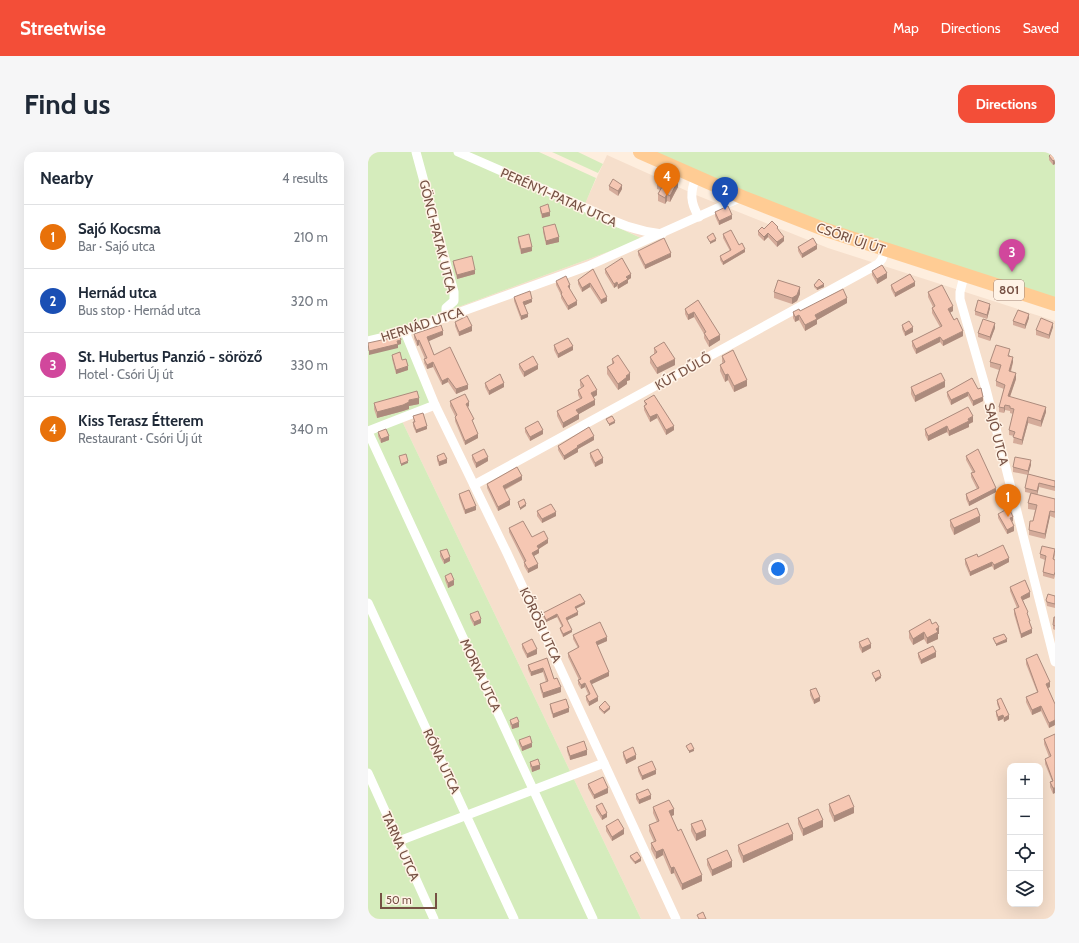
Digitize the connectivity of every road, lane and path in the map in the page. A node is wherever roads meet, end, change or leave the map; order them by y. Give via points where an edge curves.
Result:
1 (416, 152) edge
2 (458, 152) edge
3 (640, 152) edge
4 (696, 177) junction
5 (742, 197) junction
6 (699, 217) junction
7 (662, 234) junction
8 (885, 250) junction
9 (964, 276) junction
10 (1055, 304) edge
11 (446, 318) junction
12 (405, 332) junction
13 (368, 341) edge
14 (435, 405) junction
15 (368, 431) edge
16 (474, 485) junction
17 (368, 603) edge
18 (1055, 662) edge
19 (604, 763) junction
20 (368, 772) edge
21 (534, 788) junction
22 (466, 814) junction
23 (399, 841) junction
24 (434, 919) edge
25 (514, 919) edge
26 (593, 919) edge
27 (676, 919) edge

1 - 11 street, GÖNCI-PATAK UTCA via 454,297 454,301 446,308
2 - 7 street, PERÉNYI-PATAK UTCA via 632,230
3 - 4 main road, CSÓRI ÚJ ÚT / 801
4 - 5 main road, CSÓRI ÚJ ÚT / 801
4 - 6 street via 691,194 693,206
5 - 6 street, HERNÁD UTCA
5 - 8 main road, CSÓRI ÚJ ÚT / 801
6 - 7 street, HERNÁD UTCA
7 - 11 street, HERNÁD UTCA via 588,266
8 - 9 main road, CSÓRI ÚJ ÚT / 801
8 - 16 street, KÚT DŰLŐ via 878,264
9 - 10 main road, CSÓRI ÚJ ÚT / 801
9 - 18 street, SAJÓ UTCA via 960,298 986,389
11 - 12 street, HERNÁD UTCA
12 - 13 street, HERNÁD UTCA
12 - 14 street, KŐRÖSI UTCA
14 - 15 street
14 - 16 street, KŐRÖSI UTCA
15 - 21 street, MORVA UTCA
16 - 19 street, KŐRÖSI UTCA
17 - 22 street, RÓNA UTCA
19 - 21 street
19 - 27 street, KŐRÖSI UTCA
20 - 23 street, TARNA UTCA
21 - 22 street
21 - 26 street, MORVA UTCA
22 - 23 street
22 - 25 street, RÓNA UTCA
23 - 24 street, TARNA UTCA

